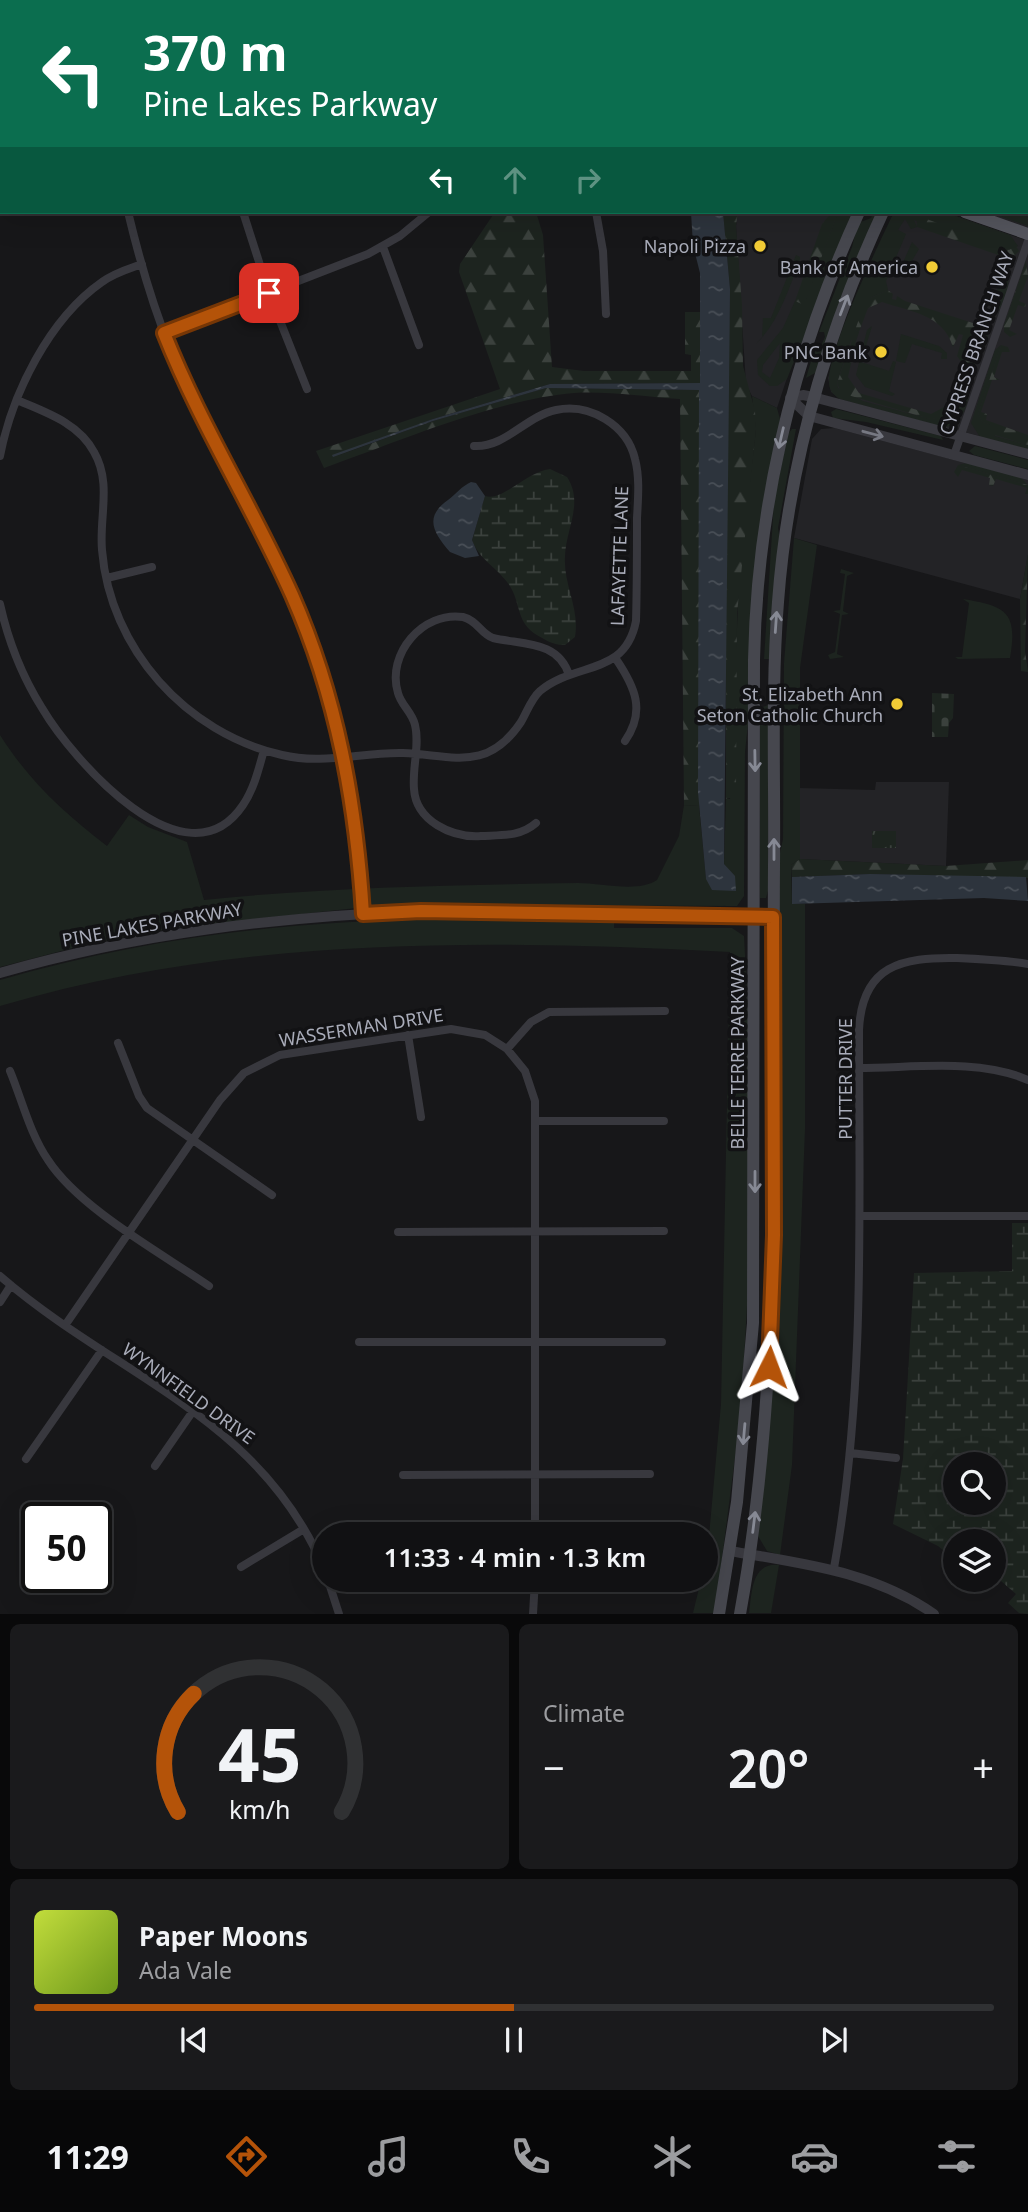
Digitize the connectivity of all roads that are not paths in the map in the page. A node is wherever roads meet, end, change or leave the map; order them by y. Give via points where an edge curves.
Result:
1 (129, 214) edge
2 (244, 214) edge
3 (426, 214) edge
4 (596, 214) edge
5 (858, 214) edge
6 (882, 214) edge
7 (971, 214) edge
8 (1028, 234) edge
9 (1028, 241) edge
10 (383, 247) junction
11 (142, 264) junction
12 (269, 293) junction
13 (606, 314) dead end
14 (164, 333) junction
15 (419, 345) dead end
16 (307, 389) dead end
17 (814, 397) junction
18 (790, 398) junction
19 (17, 400) junction
20 (808, 416) junction
21 (959, 436) junction
22 (474, 446) dead end
23 (1028, 454) edge
24 (954, 455) junction
25 (0, 456) edge
26 (1028, 475) edge
27 (152, 566) dead end
28 (107, 578) junction
29 (0, 604) edge
30 (616, 659) junction
31 (569, 675) junction
32 (625, 741) dead end
33 (264, 750) junction
34 (415, 754) junction
35 (345, 758) junction
36 (536, 823) dead end
37 (363, 914) junction
38 (773, 917) junction
39 (754, 918) junction
40 (1028, 964) edge
41 (0, 973) edge
42 (665, 1011) dead end
43 (408, 1035) junction
44 (118, 1043) dead end
45 (507, 1049) junction
46 (859, 1068) junction
47 (10, 1071) dead end
48 (1028, 1080) edge
49 (421, 1116) dead end
50 (536, 1121) junction
51 (664, 1121) dead end
52 (193, 1140) junction
53 (272, 1195) dead end
54 (861, 1216) junction
55 (1028, 1216) edge
56 (130, 1231) junction
57 (536, 1231) junction
58 (664, 1231) dead end
59 (398, 1232) dead end
60 (0, 1276) edge
61 (11, 1285) junction
62 (209, 1286) dead end
63 (0, 1301) edge
64 (66, 1324) junction
65 (359, 1342) dead end
66 (536, 1342) junction
67 (662, 1342) dead end
68 (102, 1349) junction
69 (193, 1411) junction
70 (850, 1453) junction
71 (896, 1458) dead end
72 (26, 1460) dead end
73 (155, 1466) dead end
74 (535, 1474) junction
75 (650, 1474) dead end
76 (403, 1475) dead end
77 (535, 1522) edge
78 (304, 1529) junction
79 (312, 1545) edge
80 (730, 1551) junction
81 (750, 1555) junction
82 (241, 1567) dead end
83 (834, 1568) junction
84 (332, 1592) edge
85 (534, 1592) edge
86 (339, 1614) edge
87 (533, 1614) edge
88 (719, 1614) edge
89 (740, 1614) edge
90 (934, 1614) edge

1 - 11 street
2 - 12 street
3 - 10 street
4 - 13 street
5 - 18 main road, BELLE TERRE PARKWAY via 824,294
17 -> 6 main road, BELLE TERRE PARKWAY via 836,324
7 - 8 main road
9 - 21 street, CYPRESS BRANCH WAY
10 - 12 street
10 - 15 street
11 - 14 street
11 - 19 street via 109,277 88,293 50,340
12 - 14 street
12 - 16 street
14 - 35 street via 292,596 323,677
17 - 18 street
17 - 20 main road, BELLE TERRE PARKWAY
17 - 21 street
18 - 20 street
18 -> 39 main road, BELLE TERRE PARKWAY via 773,471 757,596
19 - 25 street
19 - 28 street via 72,426 94,451 104,481 102,545
20 -> 24 street
38 -> 20 main road, BELLE TERRE PARKWAY via 778,598
21 - 23 street
21 - 24 street, CYPRESS BRANCH WAY
22 - 30 street, LAFAYETTE LANE via 490,445 537,416 562,409 601,416 628,443 638,475 636,621 632,638
24 - 26 street
27 - 28 street
28 - 33 street via 127,635 168,692 211,726
29 - 33 street via 23,672 57,731 106,785 153,821 189,833 228,821 248,798
30 - 31 street
30 - 32 street via 638,704 636,722
31 - 34 street via 538,693 516,729 486,754 462,760
31 - 34 street via 550,651 525,641 490,637 467,618 425,626 402,648 396,676 398,695 415,722
33 - 35 street via 309,760
34 - 35 street
34 - 36 street via 415,796 440,828 474,837 520,833
35 - 37 street
37 - 39 street, PINE LAKES PARKWAY via 421,911
37 - 41 street, PINE LAKES PARKWAY via 183,931 75,952
38 - 39 street, PINE LAKES PARKWAY
81 -> 38 main road, BELLE TERRE PARKWAY via 772,1301
39 -> 80 main road, BELLE TERRE PARKWAY via 752,1323
40 - 46 street, PUTTER DRIVE via 928,958 889,968 874,981 863,1002
42 - 45 street via 548,1012 531,1022
43 - 45 street, WASSERMAN DRIVE via 462,1029 485,1035
43 - 49 street
43 - 52 street, WASSERMAN DRIVE via 286,1053 255,1065 230,1087
44 - 52 street via 142,1102
45 - 50 street, WASSERMAN DRIVE via 530,1083
46 - 48 street via 978,1068
46 - 54 street, PUTTER DRIVE
47 - 56 street via 39,1145 53,1167 77,1194
50 - 51 street
50 - 57 street, WASSERMAN DRIVE
52 - 53 street
52 - 56 street, WASSERMAN DRIVE
54 - 55 street
54 - 70 street, PUTTER DRIVE
56 - 62 street
56 - 64 street, WASSERMAN DRIVE
57 - 58 street
57 - 59 street
57 - 66 street, WASSERMAN DRIVE
60 - 61 street, WYNNFIELD DRIVE
61 - 63 street
61 - 64 street, WYNNFIELD DRIVE
64 - 68 street, WYNNFIELD DRIVE
65 - 66 street
66 - 67 street
66 - 74 street, WASSERMAN DRIVE
68 - 69 street, WYNNFIELD DRIVE
68 - 72 street
69 - 73 street
69 - 78 street, WYNNFIELD DRIVE via 251,1458
70 - 71 street
70 - 83 street, PUTTER DRIVE
74 - 75 street
74 - 76 street
74 - 77 street, WASSERMAN DRIVE
78 - 79 street, WYNNFIELD DRIVE
78 - 82 street
80 - 81 street
80 - 88 main road, BELLE TERRE PARKWAY
81 - 83 street
81 - 89 main road, BELLE TERRE PARKWAY
83 - 90 street via 884,1584
84 - 86 street
85 - 87 street

